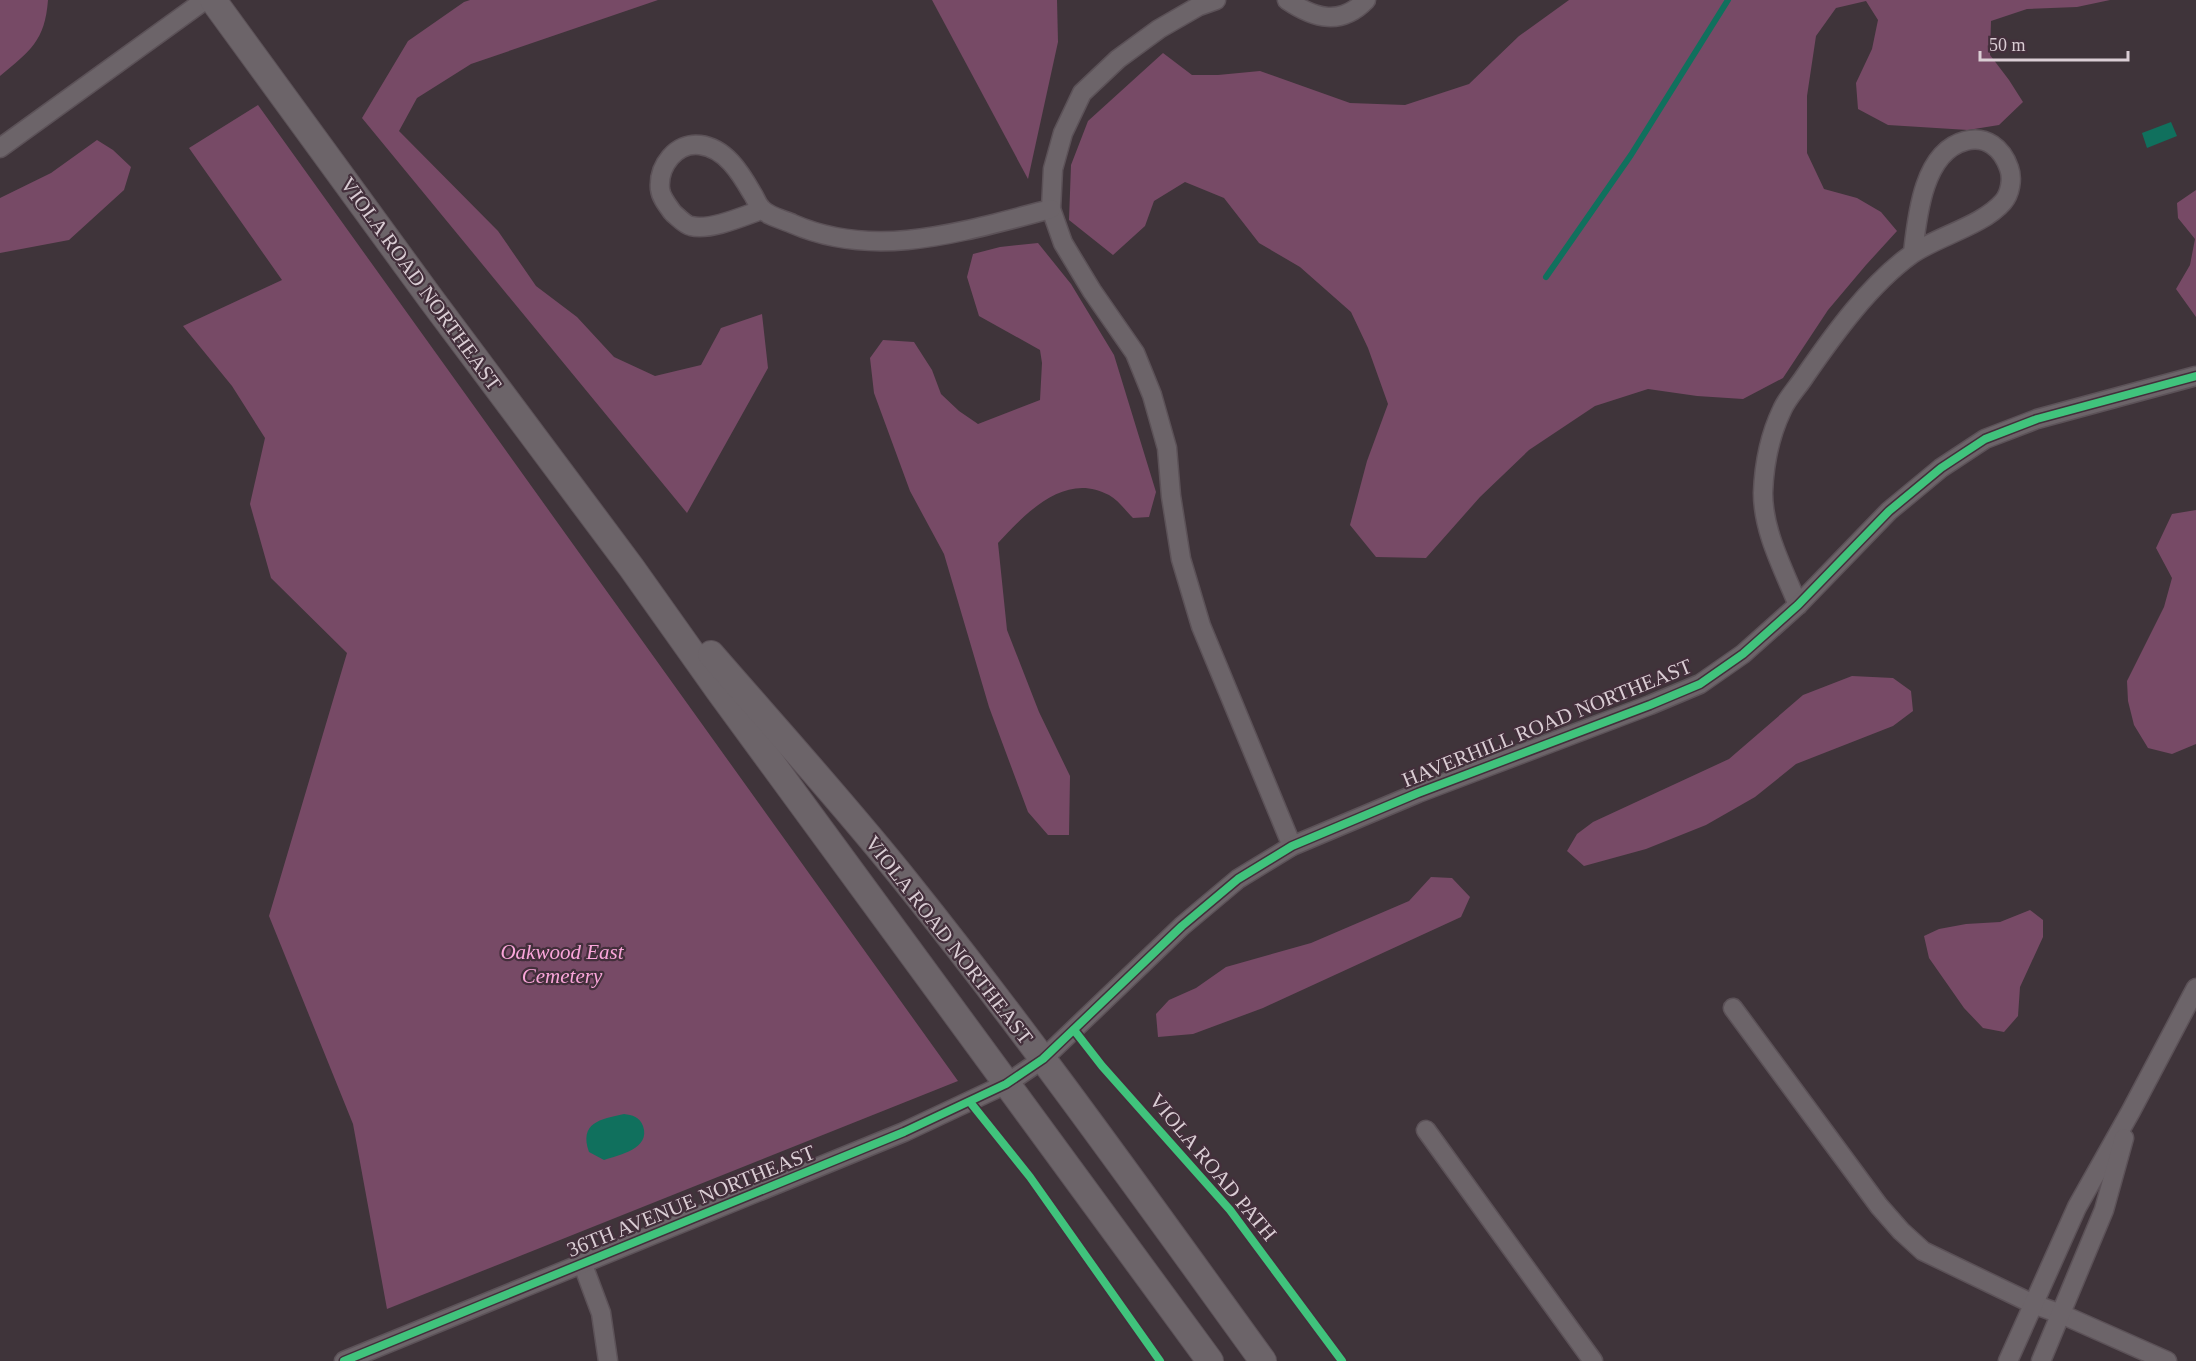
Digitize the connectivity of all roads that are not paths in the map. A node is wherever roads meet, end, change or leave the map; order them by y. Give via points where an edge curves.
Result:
1 (205, 0) edge
2 (213, 0) edge
3 (1216, 0) edge
4 (1287, 0) edge
5 (1366, 0) edge
6 (0, 148) edge
7 (1051, 208) junction
8 (762, 210) junction
9 (1913, 253) junction
10 (2196, 376) edge
11 (631, 567) junction
12 (1798, 605) junction
13 (1292, 846) junction
14 (2196, 988) edge
15 (1733, 1008) dead end
16 (1043, 1059) junction
17 (1006, 1084) junction
18 (2131, 1111) junction
19 (1426, 1130) dead end
20 (583, 1265) junction
21 (2033, 1304) junction
22 (2061, 1314) junction
23 (344, 1361) edge
24 (608, 1361) edge
25 (1210, 1361) edge
26 (1263, 1361) edge
27 (1593, 1361) edge
28 (2008, 1361) edge
29 (2041, 1361) edge
30 (2167, 1361) edge

1 - 6 street
2 - 11 main road, VIOLA ROAD NORTHEAST
3 - 7 street via 1159,29 1118,59 1082,93 1063,133 1053,170
4 - 5 street via 1313,15 1335,17 1354,12
7 - 8 street via 950,234 898,242 854,241 802,228
7 - 13 street via 1063,243 1135,353 1152,395 1167,448 1180,559 1200,626
8 - 8 street via 731,162 715,149 699,144 682,148 669,156 662,170 660,189 667,205 691,226 729,222
9 - 9 street via 1990,213 2003,202 2010,188 2010,171 1999,148 1986,140 1970,140 1954,144 1939,157 1919,211
9 - 12 street via 1881,282 1831,339 1782,409 1767,457 1763,495 1768,530
10 - 12 street, HAVERHILL ROAD NORTHEAST via 2037,419 1985,439 1941,468 1889,511
11 - 16 main road, VIOLA ROAD NORTHEAST via 899,873
11 - 17 main road, VIOLA ROAD NORTHEAST
12 - 13 street, HAVERHILL ROAD NORTHEAST via 1743,654 1700,684
13 - 16 street, HAVERHILL ROAD NORTHEAST via 1238,879 1182,926
14 - 18 street
15 - 21 street via 1901,1231 1923,1251
16 - 17 street, 36TH AVENUE NORTHEAST
16 - 26 main road, VIOLA ROAD NORTHEAST
17 - 20 street, 36TH AVENUE NORTHEAST via 941,1116
17 - 25 main road, VIOLA ROAD NORTHEAST
18 - 21 street via 2077,1207
18 - 22 street via 2104,1210
19 - 27 street
20 - 23 street, 36TH AVENUE NORTHEAST
20 - 24 street via 601,1313
21 - 22 street
21 - 28 street
22 - 29 street
22 - 30 street

